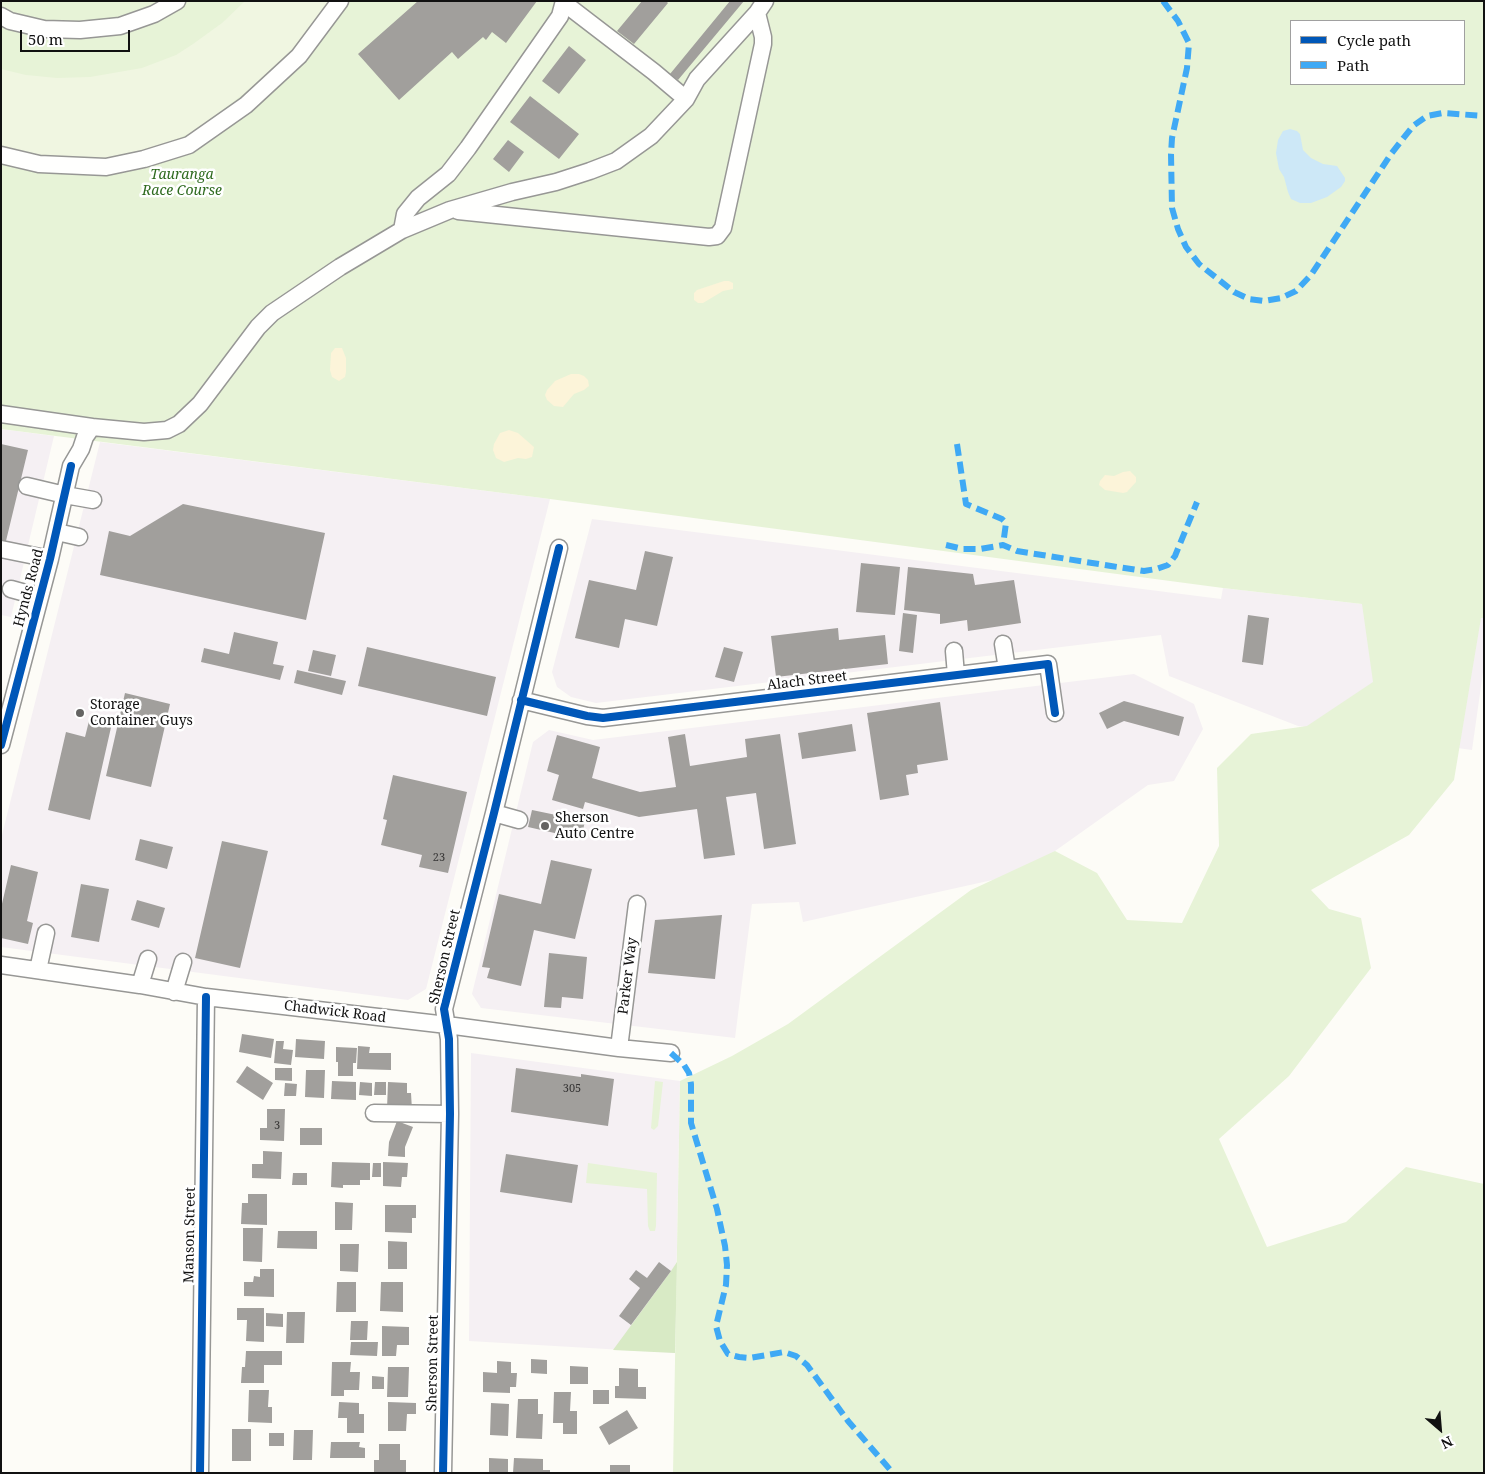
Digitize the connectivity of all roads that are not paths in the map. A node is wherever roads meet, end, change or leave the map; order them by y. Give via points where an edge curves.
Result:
1 (177, 1) edge
2 (340, 1) edge
3 (564, 2) edge
4 (761, 7) edge
5 (1, 16) edge
6 (686, 100) junction
7 (1, 155) edge
8 (450, 210) junction
9 (402, 230) junction
10 (1, 414) edge
11 (92, 427) junction
12 (27, 486) dead end
13 (64, 495) junction
14 (93, 500) dead end
15 (57, 532) junction
16 (79, 537) dead end
17 (559, 548) dead end
18 (1, 549) edge
19 (50, 559) junction
20 (11, 590) dead end
21 (40, 597) junction
22 (1003, 644) dead end
23 (954, 651) dead end
24 (1006, 669) junction
25 (956, 675) junction
26 (7, 698) edge
27 (521, 700) junction
28 (1055, 713) dead end
29 (1, 745) edge
30 (494, 813) junction
31 (518, 820) dead end
32 (637, 904) dead end
33 (46, 933) dead end
34 (148, 958) dead end
35 (183, 962) dead end
36 (1, 965) edge
37 (38, 970) junction
38 (140, 984) junction
39 (174, 992) junction
40 (206, 997) junction
41 (446, 1025) junction
42 (619, 1048) junction
43 (670, 1053) dead end
44 (374, 1113) dead end
45 (450, 1114) junction
46 (200, 1473) edge
47 (443, 1473) edge

1 - 5 street via 154,14 120,26 80,30 44,29
2 - 7 street via 299,56 246,105 189,145 106,167 39,164
3 - 6 street
3 - 9 street via 560,16 448,174 418,198 405,214
4 - 6 street via 698,79
4 - 8 street via 763,44 723,228 717,236
6 - 8 street via 650,136 616,160 556,182
8 - 9 street
9 - 11 street via 272,313 200,404 180,424 167,430 144,432
10 - 11 street
11 - 13 street, Hynds Road via 71,466
12 - 13 street
13 - 14 street
13 - 15 street, Hynds Road
15 - 16 street
15 - 19 street, Hynds Road
17 - 27 street, Sherson Street
18 - 19 street
19 - 21 street, Hynds Road
20 - 21 street
21 - 26 street, Hynds Road
22 - 24 street
23 - 25 street
24 - 25 street, Alach Street
24 - 28 street, Alach Street via 1048,664
25 - 27 street, Alach Street via 603,718
26 - 29 street, Hynds Road
27 - 30 street, Sherson Street
30 - 31 street
30 - 41 street, Sherson Street via 444,1009
32 - 42 street, Parker Way
33 - 37 street
34 - 38 street
35 - 39 street
36 - 37 street, Chadwick Road
37 - 38 street, Chadwick Road
38 - 39 street, Chadwick Road
39 - 40 street, Chadwick Road
40 - 41 street, Chadwick Road
40 - 46 street, Manson Street
41 - 42 street, Chadwick Road
41 - 45 street, Sherson Street
42 - 43 street, Chadwick Road
44 - 45 street
45 - 47 street, Sherson Street

